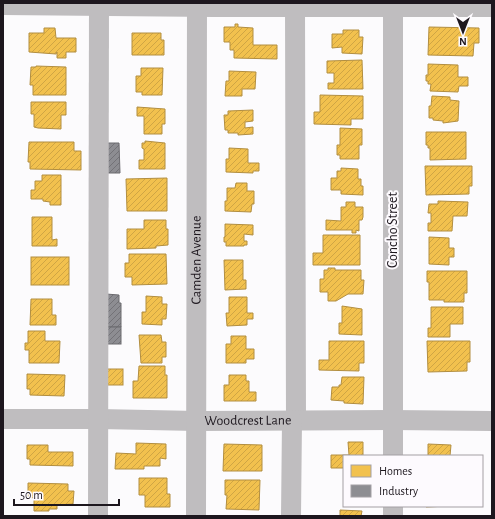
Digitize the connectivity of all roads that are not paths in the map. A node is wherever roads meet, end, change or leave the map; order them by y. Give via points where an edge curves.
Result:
1 (99, 4) edge
2 (3, 5) edge
3 (197, 5) edge
4 (295, 5) edge
5 (393, 5) edge
6 (492, 7) edge
7 (3, 419) edge
8 (99, 419) junction
9 (392, 420) junction
10 (197, 421) junction
11 (294, 421) junction
12 (492, 421) edge
13 (393, 455) edge
14 (98, 516) edge
15 (196, 516) edge
16 (291, 516) edge

1 - 2 street
1 - 3 street
1 - 8 street
3 - 4 street
3 - 10 street, Camden Avenue
4 - 5 street
4 - 11 street
5 - 6 street
5 - 9 street, Concho Street
7 - 8 street, Woodcrest Lane
8 - 10 street, Woodcrest Lane
8 - 14 street
9 - 11 street, Woodcrest Lane
9 - 12 street, Woodcrest Lane
9 - 13 street, Concho Street
10 - 11 street, Woodcrest Lane
10 - 15 street, Camden Avenue
11 - 16 street

